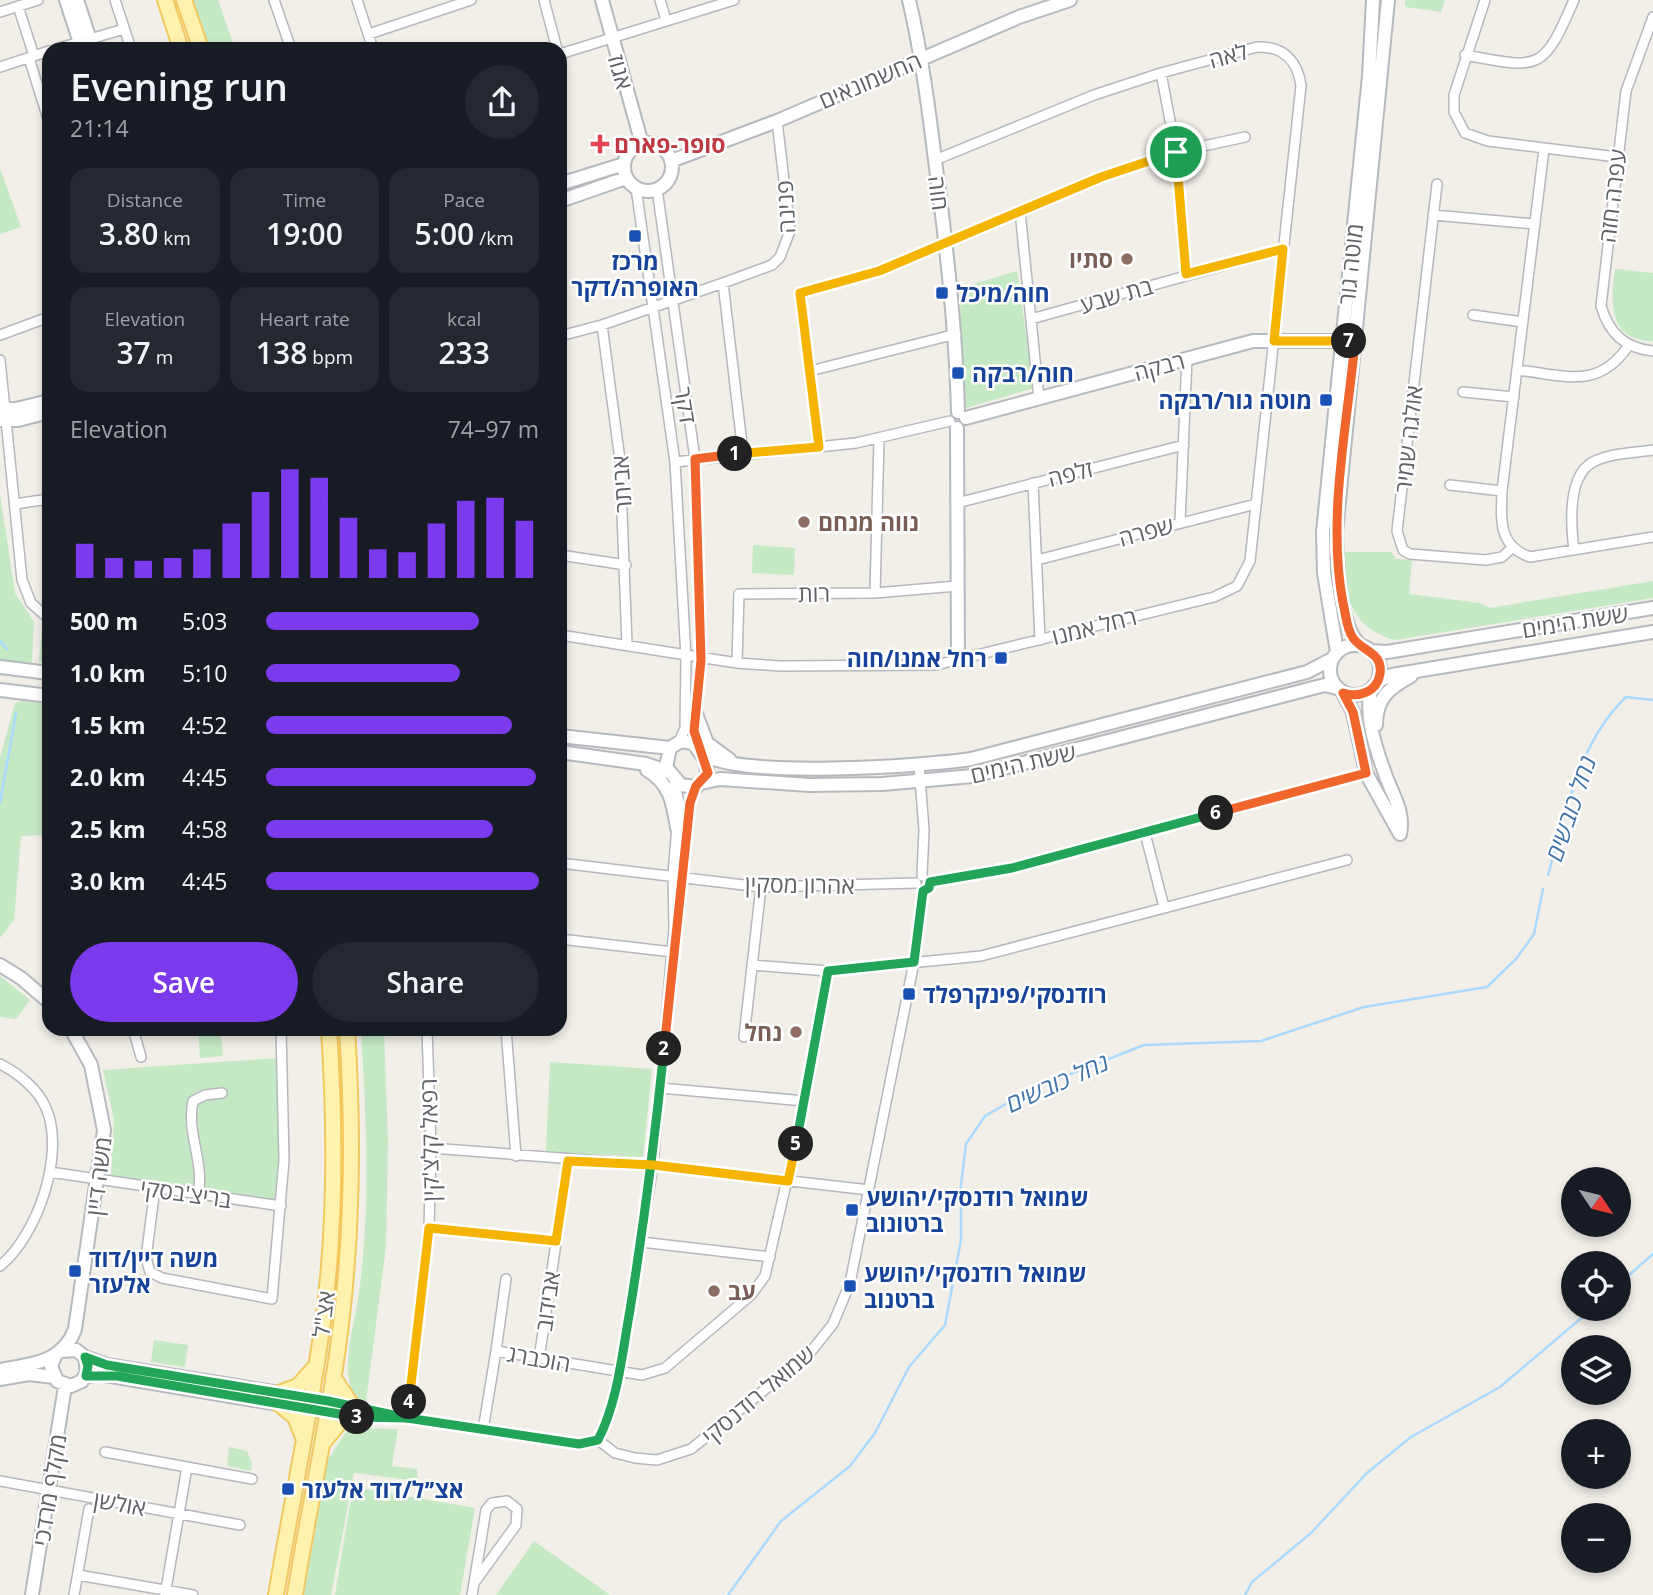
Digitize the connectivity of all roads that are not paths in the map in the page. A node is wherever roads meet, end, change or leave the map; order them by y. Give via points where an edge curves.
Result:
1 (38, 0) edge
2 (66, 0) edge
3 (77, 0) edge
4 (115, 0) edge
5 (165, 0) edge
6 (184, 0) edge
7 (274, 0) edge
8 (358, 0) edge
9 (544, 0) edge
10 (603, 0) edge
11 (660, 0) edge
12 (734, 0) edge
13 (909, 0) edge
14 (1070, 0) edge
15 (1373, 0) edge
16 (1388, 0) edge
17 (1485, 0) edge
18 (1574, 0) edge
19 (467, 1) edge
20 (18, 6) junction
21 (0, 12) edge
22 (1653, 18) edge
23 (666, 20) junction
24 (124, 29) junction
25 (369, 34) junction
26 (611, 38) junction
27 (85, 42) edge
28 (86, 42) edge
29 (91, 42) edge
30 (129, 42) edge
31 (179, 42) edge
32 (199, 42) edge
33 (289, 42) edge
34 (371, 42) edge
35 (555, 42) edge
36 (567, 52) edge
37 (42, 53) edge
38 (1465, 55) junction
39 (32, 57) junction
40 (922, 58) junction
41 (0, 67) edge
42 (1161, 73) junction
43 (42, 95) edge
44 (777, 121) junction
45 (1245, 137) dead end
46 (642, 144) junction
47 (1544, 149) junction
48 (1176, 152) junction
49 (1617, 157) junction
50 (671, 160) junction
51 (935, 160) junction
52 (624, 164) junction
53 (626, 178) junction
54 (567, 182) edge
55 (1437, 184) dead end
56 (636, 188) junction
57 (657, 189) junction
58 (567, 199) edge
59 (1020, 211) junction
60 (1433, 215) junction
61 (1535, 224) junction
62 (946, 244) junction
63 (1283, 249) junction
64 (1186, 274) junction
65 (723, 283) junction
66 (670, 301) junction
67 (652, 307) junction
68 (1473, 315) dead end
69 (42, 320) edge
70 (1031, 320) junction
71 (1523, 322) junction
72 (602, 325) junction
73 (567, 333) edge
74 (956, 334) junction
75 (0, 335) edge
76 (1274, 341) junction
77 (1348, 341) junction
78 (1629, 345) junction
79 (1653, 351) edge
80 (1187, 358) junction
81 (0, 360) edge
82 (1517, 370) junction
83 (810, 371) junction
84 (1463, 392) dead end
85 (1514, 397) junction
86 (1039, 399) junction
87 (42, 403) edge
88 (42, 412) edge
89 (4, 415) edge
90 (957, 420) junction
91 (879, 439) junction
92 (1184, 445) junction
93 (819, 447) junction
94 (1653, 450) edge
95 (743, 453) junction
96 (695, 459) junction
97 (675, 461) junction
98 (1033, 483) junction
99 (1450, 485) dead end
100 (1503, 491) junction
101 (42, 500) edge
102 (957, 503) junction
103 (15, 504) junction
104 (1256, 505) junction
105 (1180, 522) junction
106 (1653, 537) edge
107 (1512, 548) junction
108 (1574, 550) junction
109 (567, 556) edge
110 (1037, 560) junction
111 (626, 565) junction
112 (957, 586) junction
113 (875, 593) junction
114 (1653, 608) edge
115 (42, 614) edge
116 (1346, 618) junction
117 (1653, 632) edge
118 (567, 636) edge
119 (1040, 640) junction
120 (627, 644) junction
121 (1366, 648) junction
122 (1398, 650) junction
123 (1334, 656) junction
124 (686, 657) junction
125 (701, 660) junction
126 (958, 660) junction
127 (737, 663) junction
128 (0, 667) edge
129 (1421, 670) junction
130 (42, 672) edge
131 (1374, 686) junction
132 (0, 690) edge
133 (1340, 690) junction
134 (42, 695) edge
135 (696, 714) junction
136 (567, 737) edge
137 (1375, 740) junction
138 (674, 745) junction
139 (701, 751) junction
140 (567, 753) edge
141 (623, 761) junction
142 (737, 763) junction
143 (919, 765) junction
144 (1366, 773) junction
145 (671, 775) junction
146 (920, 782) junction
147 (699, 785) junction
148 (677, 828) junction
149 (1145, 833) junction
150 (1347, 860) dead end
151 (567, 864) edge
152 (673, 874) junction
153 (684, 875) junction
154 (923, 880) junction
155 (761, 887) junction
156 (1164, 906) junction
157 (674, 929) junction
158 (567, 940) edge
159 (673, 952) junction
160 (914, 962) junction
161 (0, 965) edge
162 (752, 965) junction
163 (828, 971) junction
164 (42, 996) edge
165 (75, 1036) edge
166 (135, 1036) edge
167 (281, 1036) edge
168 (329, 1036) edge
169 (347, 1036) edge
170 (427, 1036) edge
171 (507, 1036) edge
172 (744, 1037) dead end
173 (141, 1057) dead end
174 (0, 1064) edge
175 (660, 1088) junction
176 (222, 1093) dead end
177 (805, 1101) junction
178 (431, 1148) junction
179 (516, 1156) junction
180 (568, 1161) junction
181 (653, 1165) junction
182 (50, 1172) junction
183 (99, 1180) junction
184 (788, 1181) junction
185 (155, 1188) junction
186 (869, 1190) junction
187 (198, 1195) junction
188 (281, 1206) junction
189 (429, 1228) junction
190 (556, 1241) junction
191 (641, 1242) junction
192 (770, 1257) junction
193 (0, 1266) edge
194 (506, 1279) dead end
195 (75, 1329) junction
196 (496, 1351) junction
197 (57, 1353) junction
198 (83, 1354) junction
199 (539, 1359) junction
200 (317, 1364) junction
201 (0, 1370) edge
202 (619, 1373) junction
203 (86, 1376) junction
204 (54, 1377) junction
205 (333, 1377) junction
206 (0, 1379) edge
207 (65, 1385) junction
208 (279, 1398) junction
209 (309, 1403) junction
210 (327, 1407) junction
211 (352, 1412) junction
212 (407, 1418) junction
213 (483, 1430) junction
214 (303, 1437) junction
215 (598, 1440) junction
216 (320, 1448) junction
217 (105, 1452) dead end
218 (187, 1467) junction
219 (252, 1479) dead end
220 (0, 1481) edge
221 (49, 1490) junction
222 (89, 1509) dead end
223 (179, 1514) junction
224 (240, 1525) dead end
225 (78, 1575) junction
226 (474, 1583) junction
227 (166, 1593) edge
228 (32, 1595) edge
229 (74, 1595) edge
230 (193, 1595) edge
231 (276, 1595) edge
232 (295, 1595) edge
233 (472, 1595) edge

1 - 20 street
2 - 27 street
3 - 28 street
4 - 24 street
5 - 31 main road
6 - 32 main road
7 - 33 street
8 - 25 street
9 - 35 street
10 - 26 street, אגוז
11 - 23 street
12 - 23 street
13 - 40 street, חוה
14 - 40 street, החשמונאים
15 - 77 street, מוטה גור
16 - 77 street, מוטה גור
17 - 38 street
18 - 38 street via 1556,42 1540,61 1520,64
19 - 25 street
20 - 21 street
20 - 39 street
22 - 49 street, עפרה חזה via 1626,91
23 - 26 street
24 - 29 street
24 - 30 street
25 - 34 street
26 - 36 street
26 - 46 street, אגוז
37 - 39 street
38 - 47 street via 1454,95 1454,111 1465,132 1488,141
39 - 41 street
39 - 43 street
40 - 44 street, החשמונאים
40 - 51 street, חוה
42 - 48 street
42 - 51 street, לאה via 1094,95
42 - 63 street, לאה via 1257,47 1282,52 1295,65 1301,86
44 - 50 street, החשמונאים
44 - 65 street, פנינה via 790,231 786,247 772,265
45 - 48 street
46 - 50 street via 660,146
46 - 52 street via 630,151
47 - 49 street
47 - 61 street
48 - 59 street
48 - 64 street
49 - 78 street, עפרה חזה via 1601,306 1610,330
50 - 57 street via 671,174
51 - 62 street, חוה
52 - 53 street
52 - 54 street
53 - 56 street
53 - 58 street
55 - 60 street, אולגה שמיר
56 - 57 street
56 - 67 street, דקר
57 - 66 street, דקר
59 - 62 street
59 - 70 street
60 - 61 street
60 - 107 street, אולגה שמיר via 1399,542 1410,554 1486,561
61 - 71 street
62 - 74 street, חוה
62 - 83 street via 879,271 800,293
63 - 64 street, בת שבע
63 - 76 street, לאה
64 - 70 street, בת שבע
65 - 66 street, פנינה
65 - 95 street
66 - 67 street, פנינה
66 - 96 street, דקר
67 - 72 street, פנינה
67 - 97 street, דקר
68 - 71 street
69 - 75 street
70 - 86 street
71 - 82 street
72 - 73 street, פנינה
72 - 111 street, אביתר via 620,460
74 - 83 street
74 - 90 street, חוה
76 - 77 street, רבקה
76 - 80 street, רבקה via 1253,341
76 - 104 street, רחל אמנו
77 - 116 street, מוטה גור via 1336,532
77 - 123 street, מוטה גור via 1323,532
78 - 79 street
78 - 82 street via 1597,375
80 - 86 street, רבקה
80 - 92 street
81 - 89 street
82 - 85 street
83 - 93 street
84 - 85 street
85 - 100 street
86 - 90 street, רבקה
87 - 89 street
88 - 89 street
89 - 103 street
90 - 91 street, רבקה
90 - 102 street, חוה
91 - 93 street, רבקה
91 - 113 street
92 - 98 street, זלפה
92 - 105 street
93 - 95 street, רבקה
94 - 108 street via 1606,458 1584,468 1575,487
95 - 96 street, רבקה
96 - 97 street, רבקה
96 - 125 street, דקר
97 - 124 street, דקר
98 - 102 street, זלפה
98 - 110 street
99 - 100 street
100 - 107 street via 1503,534
101 - 103 street
102 - 112 street, חוה
103 - 115 street via 26,592
104 - 105 street, שפרה
104 - 119 street, רחל אמנו via 1250,561 1244,576 1228,592
105 - 110 street, שפרה
106 - 108 street
107 - 108 street via 1530,557
109 - 111 street
110 - 119 street
111 - 120 street, אביתר
112 - 113 street, רות
112 - 126 street, חוה
113 - 127 street, רות via 738,594
114 - 122 street, ששת הימים
116 - 121 street, מוטה גור via 1354,639
116 - 122 street via 1366,639
117 - 129 street, ששת הימים
118 - 120 street, רחל אמנו
119 - 126 street, רחל אמנו
120 - 124 street, רחל אמנו
121 - 122 street, ששת הימים
121 - 123 street via 1352,645
121 - 131 street via 1380,665
123 - 133 street via 1330,674
123 - 143 street, ששת הימים via 1307,672 1035,744
124 - 125 street, רחל אמנו
124 - 138 street, דקר via 684,728
125 - 127 street, רחל אמנו
125 - 135 street, דקר
126 - 127 street, רחל אמנו via 936,665
128 - 130 street
129 - 131 street, ששת הימים
129 - 137 street via 1383,696 1376,714
131 - 133 street via 1357,695
131 - 137 street via 1367,710
132 - 134 street
133 - 144 street via 1353,712
133 - 146 street, ששת הימים via 1325,685 992,772
135 - 139 street, דקר via 694,731
135 - 142 street via 713,750
136 - 138 street via 649,748
137 - 144 street via 1401,811 1400,834
138 - 139 street via 687,741
138 - 145 street via 666,759
139 - 142 street, ששת הימים via 711,760
139 - 147 street via 708,773
140 - 141 street
141 - 145 street
141 - 148 street via 664,783
142 - 143 street, ששת הימים via 832,768
143 - 146 street
144 - 149 street, אהרון מסקין
145 - 147 street via 681,785
145 - 148 street via 679,803
146 - 147 street, ששת הימים via 809,785 720,779
146 - 154 street
147 - 153 street via 690,803
148 - 152 street
149 - 154 street, אהרון מסקין via 1012,868
149 - 156 street
150 - 156 street
151 - 152 street
152 - 153 street
152 - 157 street
153 - 155 street, אהרון מסקין
153 - 157 street
154 - 155 street, אהרון מסקין
154 - 160 street, שמואל רודנסקי
155 - 162 street
156 - 160 street via 981,956
157 - 159 street
158 - 159 street
159 - 175 street
160 - 163 street
160 - 186 street, שמואל רודנסקי
161 - 164 street
162 - 163 street
162 - 172 street
163 - 177 street, הוכברג
165 - 183 street, משה דיין via 91,1065 102,1110
166 - 173 street
167 - 188 street
168 - 200 main road, אצ"ל via 333,1179
169 - 205 main road, אצ"ל via 352,1180
170 - 178 street, רפאל קלצ'קין
171 - 179 street
174 - 182 street via 25,1081 46,1107 52,1141
175 - 177 street
175 - 181 street
176 - 187 street via 193,1101 190,1113 198,1157
177 - 184 street, הוכברג
178 - 179 street
178 - 189 street, רפאל קלצ'קין
179 - 180 street
180 - 181 street
180 - 190 street, אבידוב
181 - 184 street
181 - 191 street
182 - 183 street, בריצ'בסקי
182 - 193 street via 32,1224
183 - 185 street, בריצ'בסקי
183 - 195 street, משה דיין
184 - 186 street
184 - 192 street, הוכברג
185 - 187 street, בריצ'בסקי
185 - 188 street via 146,1258 150,1272 272,1298
186 - 215 street, שמואל רודנסקי via 844,1305 809,1354 691,1449 657,1460 635,1458 615,1453
187 - 188 street, בריצ'בסקי
189 - 190 street
189 - 212 street, רפאל קלצ'קין
190 - 199 street, אבידוב
191 - 192 street
191 - 202 street
192 - 202 street, הוכברג via 765,1276 751,1295 664,1368 642,1376
194 - 196 street
195 - 197 street, משה דיין
195 - 198 street, משה דיין
196 - 199 street, הוכברג
196 - 213 street, הוכברג
197 - 198 street via 71,1349
197 - 201 street via 39,1364
197 - 204 street via 51,1366
198 - 203 street
198 - 208 street via 107,1365
199 - 202 street, הוכברג
200 - 208 main road via 298,1387
200 - 209 main road, אצ"ל
202 - 215 street via 610,1414
203 - 207 street via 77,1384
203 - 208 street via 117,1376
204 - 206 street via 29,1374
204 - 207 street
205 - 210 main road, אצ"ל
205 - 211 main road
207 - 221 street, מקלף מרדכי
208 - 209 street
208 - 214 main road via 295,1417
209 - 210 street
209 - 214 main road, אצ"ל
210 - 211 street
210 - 216 main road, אצ"ל
211 - 212 street
211 - 216 main road
212 - 213 street
213 - 215 street via 579,1444
214 - 231 main road, אצ"ל
216 - 232 main road, אצ"ל
217 - 218 street
218 - 219 street
218 - 223 street
220 - 221 street, אולשן
221 - 223 street, אולשן
221 - 228 street, מקלף מרדכי
222 - 225 street
223 - 224 street, אולשן
223 - 227 street
225 - 227 street
225 - 229 street
226 - 226 street via 516,1525 517,1509 507,1501 492,1503 486,1510
226 - 233 street
227 - 230 street

